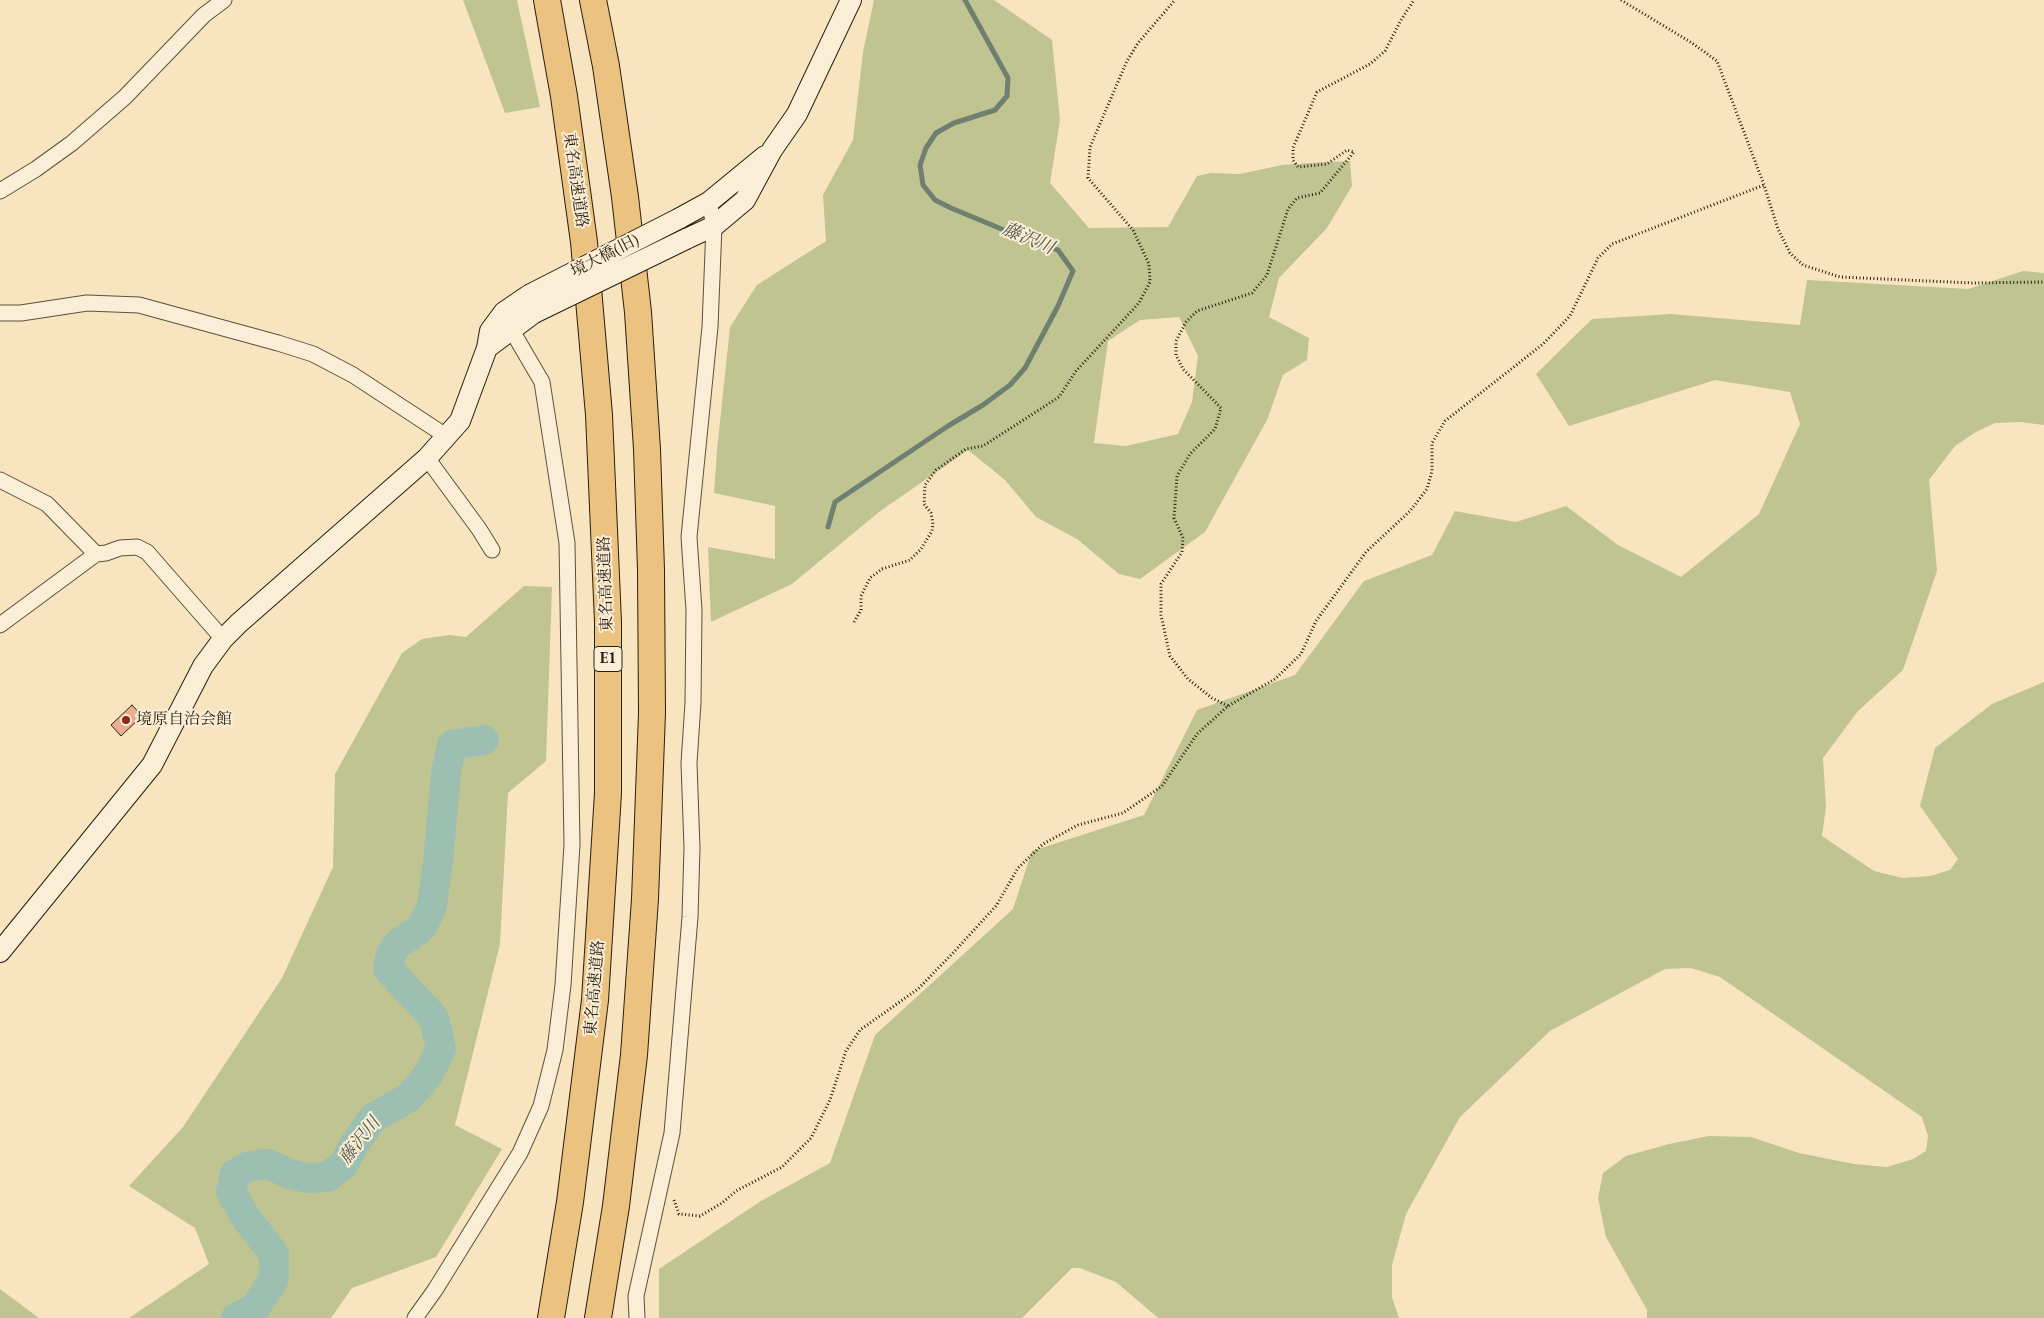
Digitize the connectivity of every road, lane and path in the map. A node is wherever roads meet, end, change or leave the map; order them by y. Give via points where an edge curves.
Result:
1 (224, 0) edge
2 (547, 0) edge
3 (593, 0) edge
4 (851, 0) edge
5 (1175, 0) edge
6 (1414, 0) edge
7 (1621, 0) edge
8 (772, 150) junction
9 (1764, 185) junction
10 (0, 191) edge
11 (709, 202) junction
12 (714, 226) junction
13 (2044, 282) edge
14 (532, 304) junction
15 (0, 313) edge
16 (510, 329) junction
17 (487, 348) junction
18 (446, 436) junction
19 (427, 458) junction
20 (0, 480) edge
21 (492, 550) dead end
22 (96, 554) junction
23 (854, 622) dead end
24 (0, 625) edge
25 (223, 640) junction
26 (1228, 706) junction
27 (0, 952) edge
28 (660, 1189) junction
29 (415, 1318) edge
30 (551, 1318) edge
31 (598, 1318) edge
32 (637, 1318) edge

1 - 10 street via 204,15 126,97 72,143
2 - 30 highway, 東名高速道路 / E1 via 584,242 599,414 608,622 608,793 596,1000 570,1202
3 - 31 highway via 625,197 638,312 647,448 652,713 645,899 634,1055 616,1206
4 - 8 street via 797,114
5 - 23 path via 1126,61 1090,146 1088,178 1133,230 1149,264 1150,282 1138,303 1076,371 1059,397 983,446 966,449 936,470 925,484 924,504 931,513 932,531 910,560 882,569 870,578
6 - 26 path via 1385,51 1370,64 1317,92 1293,148 1293,160 1298,167 1327,164 1347,150 1354,152 1320,193 1297,198 1288,209 1266,275 1252,293 1197,311 1186,322 1176,341 1176,355 1183,368 1221,408 1215,429 1190,454 1177,476 1174,518 1183,538 1182,552 1161,584 1161,615 1170,656 1188,679
7 - 9 path via 1717,61
8 - 11 street, 境大橋(旧)
8 - 12 street via 745,200
9 - 13 path via 1778,229 1790,253 1803,266 1819,272 1878,279
9 - 26 path via 1612,244 1598,258 1570,316 1543,344 1446,421 1432,443 1432,472 1428,489 1410,512 1366,552 1316,621 1301,654 1276,679
11 - 12 street
11 - 14 street, 境大橋(旧), bridge
12 - 14 street, bridge
12 - 28 street via 710,327 690,538 694,610 689,763 690,917 672,1133
14 - 16 street
14 - 17 street via 504,312 490,330
15 - 18 street via 87,303 139,305 269,340 313,354 353,375
16 - 17 street
16 - 29 street via 542,382 567,543 572,845 563,985 555,1050 541,1106 520,1153
17 - 18 street via 460,421
18 - 19 street
19 - 21 street
19 - 25 street
20 - 22 street via 47,504
22 - 24 street
22 - 25 street via 137,547 147,552
25 - 27 street via 203,666 152,766
26 - 28 path via 1197,734 1162,786 1123,813 1078,825 1043,844 1018,868 996,906 918,989 860,1030 846,1052 830,1100 811,1138 782,1167 736,1191 700,1216 679,1214 673,1199
28 - 32 street via 636,1296

